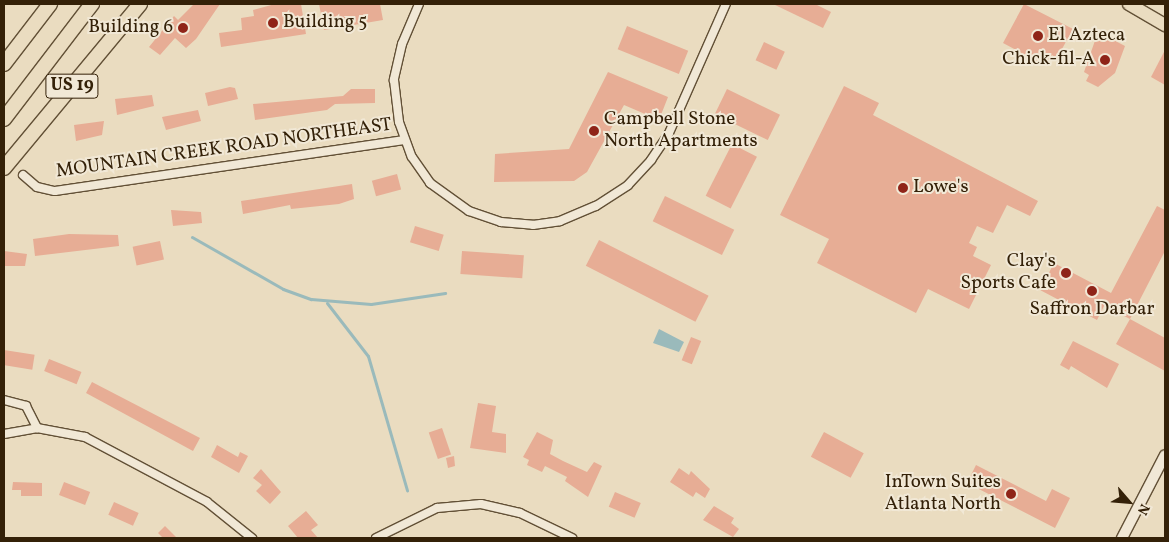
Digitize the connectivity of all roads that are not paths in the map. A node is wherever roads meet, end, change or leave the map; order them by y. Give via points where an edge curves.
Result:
1 (50, 4) edge
2 (92, 4) edge
3 (140, 4) edge
4 (419, 4) edge
5 (726, 4) edge
6 (1129, 4) edge
7 (1165, 25) edge
8 (4, 64) edge
9 (4, 119) edge
10 (404, 140) junction
11 (4, 168) edge
12 (23, 175) dead end
13 (4, 400) edge
14 (37, 428) junction
15 (4, 434) edge
16 (1165, 454) edge
17 (252, 538) edge
18 (376, 538) edge
19 (572, 538) edge
20 (1122, 538) edge

1 - 8 highway
2 - 9 highway
3 - 11 highway, US 19
4 - 10 street via 402,44 394,80
5 - 10 street via 669,133 651,160 621,190 578,214 525,225 469,211 430,182
6 - 7 main road
10 - 12 street, MOUNTAIN CREEK ROAD NORTHEAST via 55,191 37,187
13 - 14 street via 26,406
14 - 15 street
14 - 17 street via 61,429 94,441 208,502
16 - 20 street
18 - 19 street via 415,515 474,504 520,513

